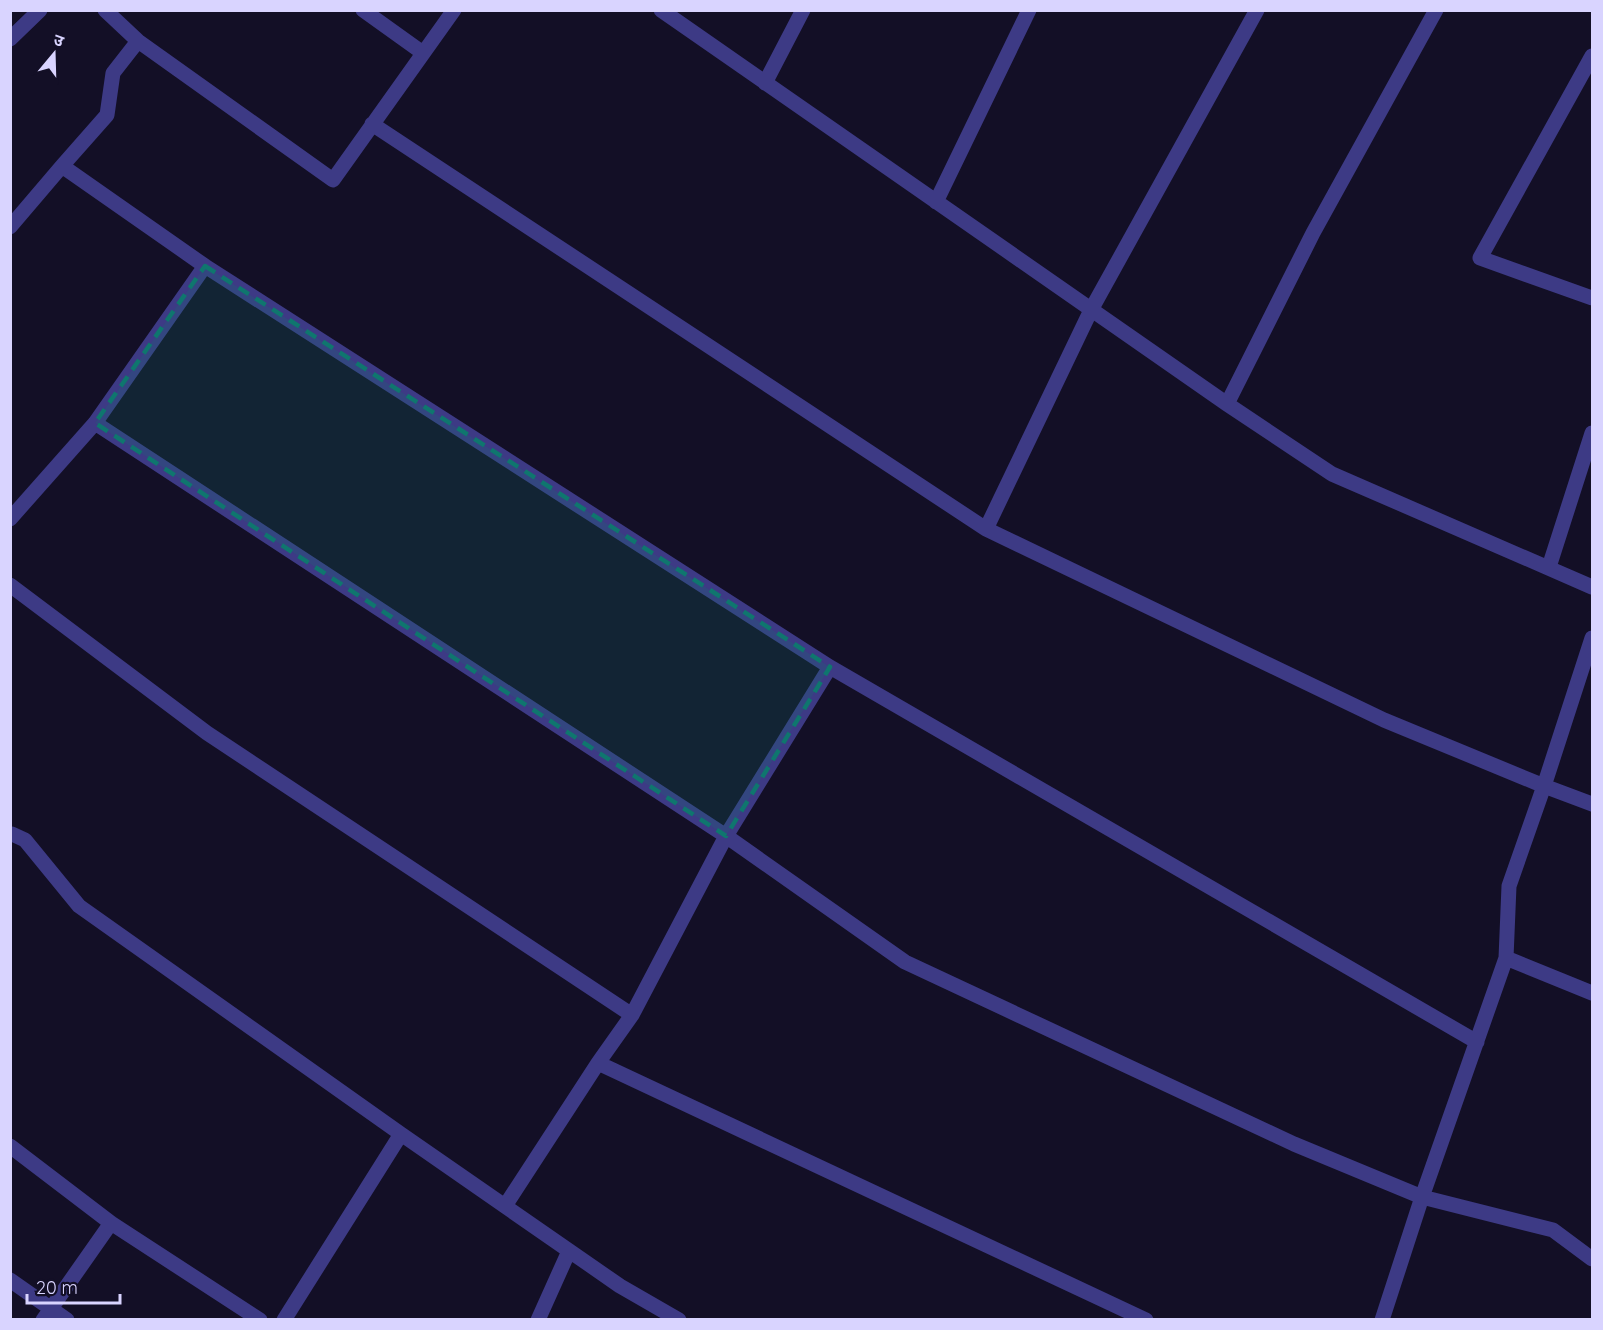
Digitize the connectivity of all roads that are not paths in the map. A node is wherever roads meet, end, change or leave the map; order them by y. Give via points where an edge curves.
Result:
1 (40, 10) edge
2 (105, 10) edge
3 (363, 10) edge
4 (454, 10) edge
5 (661, 10) edge
6 (803, 10) edge
7 (1029, 10) edge
8 (1257, 10) edge
9 (1436, 10) edge
10 (10, 39) edge
11 (138, 41) junction
12 (423, 53) junction
13 (1592, 58) edge
14 (765, 83) junction
15 (372, 124) junction
16 (62, 166) junction
17 (936, 202) junction
18 (10, 227) edge
19 (206, 266) junction
20 (1593, 298) edge
21 (1091, 310) junction
22 (1227, 404) junction
23 (95, 423) junction
24 (1593, 433) edge
25 (10, 519) edge
26 (986, 529) junction
27 (1550, 567) junction
28 (10, 585) edge
29 (1593, 587) edge
30 (1593, 638) edge
31 (830, 667) junction
32 (1544, 786) junction
33 (1593, 804) edge
34 (10, 835) edge
35 (726, 836) junction
36 (1506, 958) junction
37 (1593, 993) edge
38 (632, 1015) junction
39 (1477, 1042) junction
40 (598, 1063) junction
41 (402, 1134) junction
42 (10, 1146) edge
43 (1422, 1197) junction
44 (505, 1206) junction
45 (111, 1223) junction
46 (569, 1251) junction
47 (1593, 1259) edge
48 (10, 1280) edge
49 (47, 1314) edge
50 (67, 1320) edge
51 (260, 1320) edge
52 (284, 1320) edge
53 (538, 1320) edge
54 (679, 1320) edge
55 (1146, 1320) edge
56 (1382, 1320) edge

1 - 10 street
2 - 11 street
3 - 12 street
4 - 12 street
5 - 14 street
6 - 14 street
7 - 17 street
8 - 21 street
9 - 22 street via 1313,233
11 - 15 street via 333,180
11 - 16 street via 113,73 107,115
12 - 15 street
13 - 20 street via 1480,258
14 - 17 street
15 - 26 street
16 - 18 street
16 - 19 street
17 - 21 street
19 - 23 street
19 - 31 street
21 - 22 street
21 - 26 street
22 - 27 street via 1332,474
23 - 25 street
23 - 35 street
24 - 27 street
26 - 32 street via 1384,720
27 - 29 street
28 - 38 street via 207,733
30 - 32 street
31 - 35 street
31 - 39 street
32 - 33 street
32 - 36 street via 1509,886
34 - 41 street via 25,840 79,906
35 - 38 street
35 - 43 street via 905,962 1294,1144
36 - 37 street
36 - 39 street
38 - 40 street
39 - 43 street
40 - 44 street
40 - 55 street
41 - 44 street
41 - 52 street
42 - 45 street
43 - 47 street via 1553,1230
43 - 56 street
44 - 46 street
45 - 49 street
45 - 51 street
46 - 53 street
46 - 54 street
48 - 49 street
49 - 50 street

